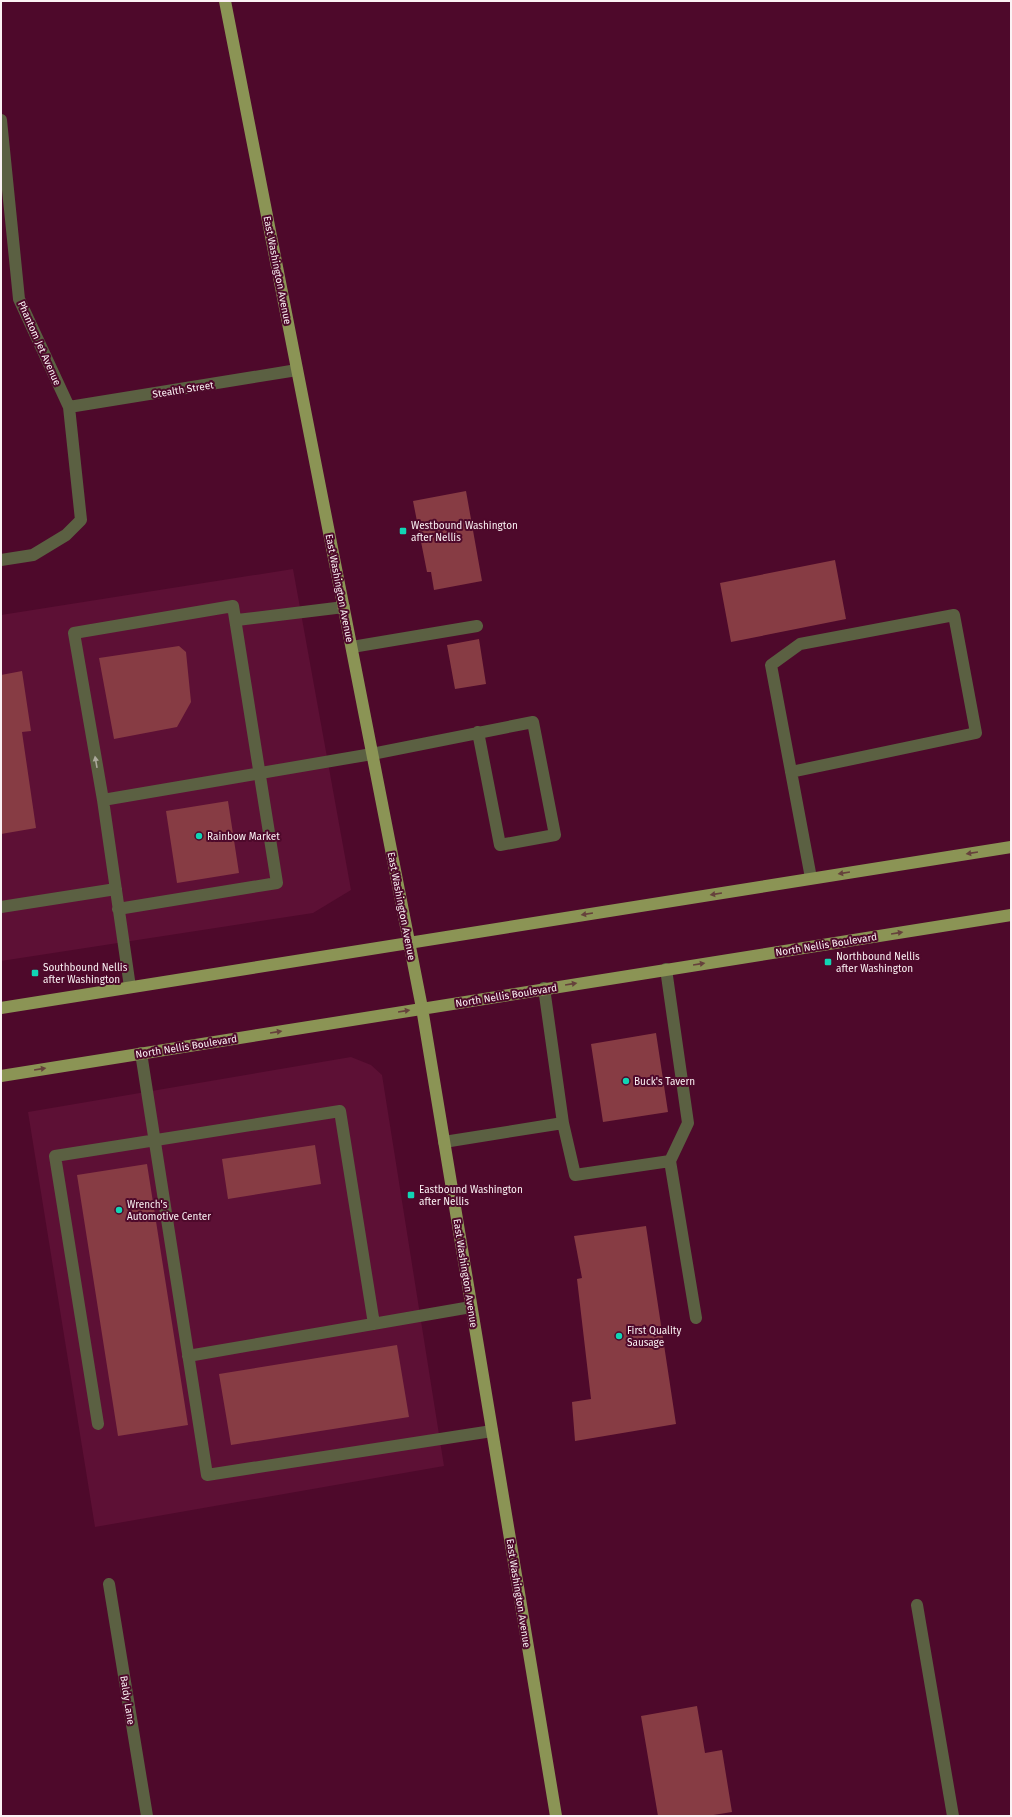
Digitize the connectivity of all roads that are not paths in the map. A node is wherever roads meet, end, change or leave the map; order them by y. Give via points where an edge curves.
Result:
1 (225, 1) edge
2 (1, 120) edge
3 (297, 370) junction
4 (69, 407) junction
5 (1, 560) edge
6 (344, 607) junction
7 (237, 620) junction
8 (477, 626) dead end
9 (352, 647) junction
10 (478, 732) junction
11 (372, 754) junction
12 (791, 772) junction
13 (260, 773) junction
14 (103, 800) junction
15 (1011, 847) edge
16 (811, 878) junction
17 (116, 889) junction
18 (1, 907) edge
19 (118, 909) junction
20 (1011, 914) edge
21 (409, 942) junction
22 (666, 969) junction
23 (130, 987) junction
24 (544, 988) junction
25 (1, 1008) edge
26 (422, 1008) junction
27 (141, 1053) junction
28 (1, 1076) edge
29 (563, 1123) junction
30 (153, 1140) junction
31 (444, 1142) junction
32 (670, 1161) junction
33 (471, 1308) junction
34 (696, 1318) dead end
35 (374, 1324) junction
36 (188, 1356) junction
37 (98, 1424) dead end
38 (492, 1431) junction
39 (109, 1584) dead end
40 (917, 1605) dead end
41 (147, 1816) edge
42 (556, 1816) edge
43 (953, 1816) edge

1 - 3 main road, East Washington Avenue
2 - 4 street, Phantom Jet Avenue via 20,299
3 - 4 street, Stealth Street
3 - 6 main road, East Washington Avenue
4 - 5 street, Phantom Jet Avenue via 81,520 66,535 33,555
6 - 7 street
6 - 9 main road, East Washington Avenue
7 - 13 street
14 -> 7 street via 74,633 234,606
8 - 9 street
9 - 11 main road, East Washington Avenue
10 - 10 street via 533,722 556,835 500,845
10 - 11 street
11 - 13 street
11 - 21 main road, East Washington Avenue
12 - 12 street via 976,733 954,615 800,644 771,665
12 - 16 street
13 - 14 street
13 - 19 street via 277,883
14 - 17 street
15 -> 16 main road
16 -> 21 main road
17 - 18 street
17 - 19 street
19 - 23 street
22 -> 20 main road, North Nellis Boulevard
21 - 23 main road
21 - 26 main road, East Washington Avenue
24 -> 22 main road, North Nellis Boulevard
22 - 32 street via 688,1123
23 - 25 main road
24 - 26 main road, North Nellis Boulevard
24 - 29 street
27 -> 26 main road, North Nellis Boulevard
26 - 31 main road, East Washington Avenue
28 -> 27 main road, North Nellis Boulevard
27 - 30 street
29 - 31 street
29 - 32 street via 575,1175
30 - 35 street via 340,1111
30 - 36 street
30 - 37 street via 55,1156
31 - 33 main road, East Washington Avenue
32 - 34 street
33 - 35 street
33 - 38 main road, East Washington Avenue
35 - 36 street
36 - 38 street via 207,1475
38 - 42 main road, East Washington Avenue
39 - 41 street, Baldy Lane
40 - 43 street

